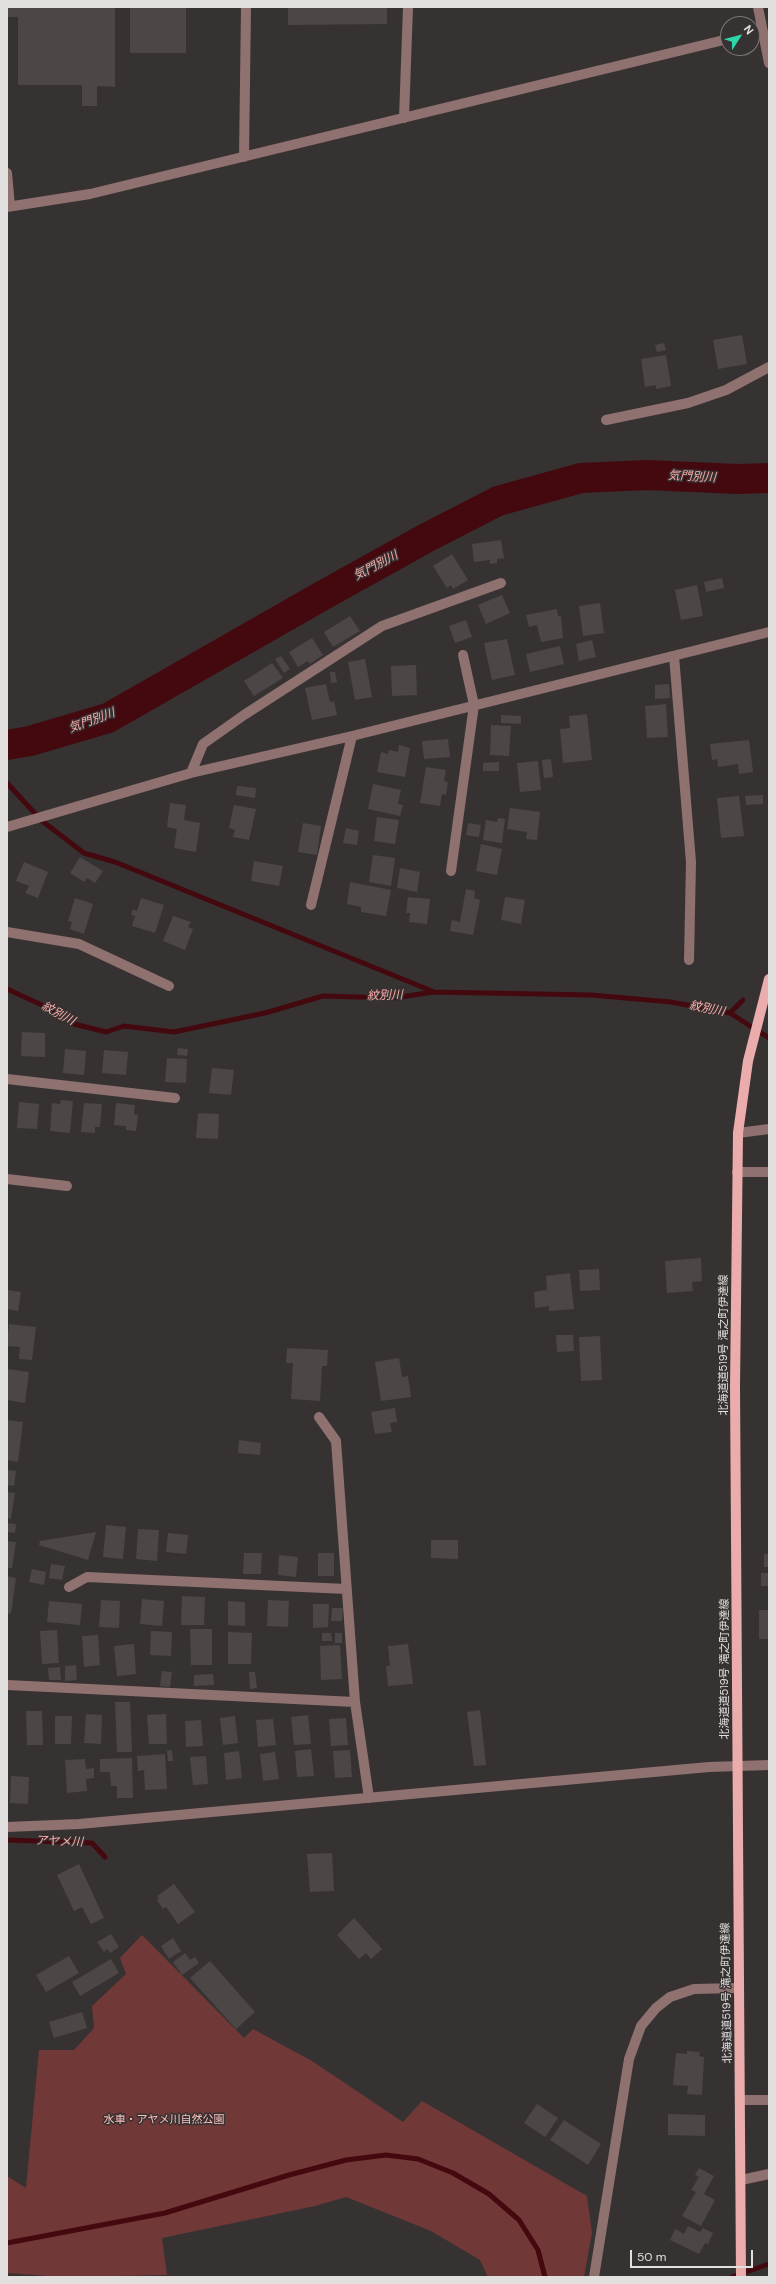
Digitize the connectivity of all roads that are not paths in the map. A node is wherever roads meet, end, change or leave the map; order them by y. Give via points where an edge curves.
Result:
1 (246, 7) edge
2 (408, 7) edge
3 (720, 41) edge
4 (760, 42) edge
5 (769, 63) edge
6 (404, 118) junction
7 (244, 157) junction
8 (7, 173) edge
9 (9, 206) edge
10 (769, 367) edge
11 (606, 420) dead end
12 (501, 583) dead end
13 (769, 632) edge
14 (463, 655) dead end
15 (674, 656) junction
16 (474, 705) junction
17 (352, 736) junction
18 (192, 773) junction
19 (11, 826) edge
20 (451, 871) dead end
21 (311, 905) dead end
22 (7, 932) edge
23 (689, 960) dead end
24 (769, 980) edge
25 (168, 986) dead end
26 (7, 1079) edge
27 (175, 1098) dead end
28 (769, 1128) edge
29 (738, 1134) junction
30 (737, 1172) junction
31 (769, 1172) edge
32 (7, 1178) edge
33 (67, 1186) dead end
34 (319, 1417) dead end
35 (69, 1587) dead end
36 (346, 1589) junction
37 (7, 1685) edge
38 (355, 1702) junction
39 (738, 1765) junction
40 (769, 1765) edge
41 (369, 1798) junction
42 (7, 1827) edge
43 (738, 1988) junction
44 (740, 2100) junction
45 (769, 2100) edge
46 (769, 2174) edge
47 (741, 2180) junction
48 (594, 2277) edge
49 (741, 2277) edge

1 - 7 street
2 - 6 street
3 - 6 street
4 - 5 street
6 - 7 street
7 - 9 street via 90,194
8 - 9 street
10 - 11 street via 726,390 688,403
12 - 18 street via 382,626 203,744
13 - 15 street
14 - 16 street
15 - 16 street
15 - 23 street via 691,862
16 - 17 street
16 - 20 street
17 - 18 street
17 - 21 street
18 - 19 street
22 - 25 street via 79,944
24 - 29 main road, 北海道道519号 滝之町伊達線 via 748,1061
26 - 27 street
28 - 29 street
29 - 30 main road, 北海道道519号 滝之町伊達線
30 - 31 street
30 - 39 main road, 北海道道519号 滝之町伊達線 via 735,1387
32 - 33 street
34 - 36 street via 336,1442
35 - 36 street via 87,1577
36 - 38 street
37 - 38 street
38 - 41 street
39 - 40 street
39 - 41 street
39 - 43 main road, 北海道道519号 滝之町伊達線
41 - 42 street via 79,1824
43 - 44 main road, 北海道道519号 滝之町伊達線
43 - 48 street via 694,1989 670,1997 656,2008 641,2026 629,2059
44 - 45 street
44 - 47 main road, 北海道道519号 滝之町伊達線
46 - 47 street
47 - 49 main road, 北海道道519号 滝之町伊達線

